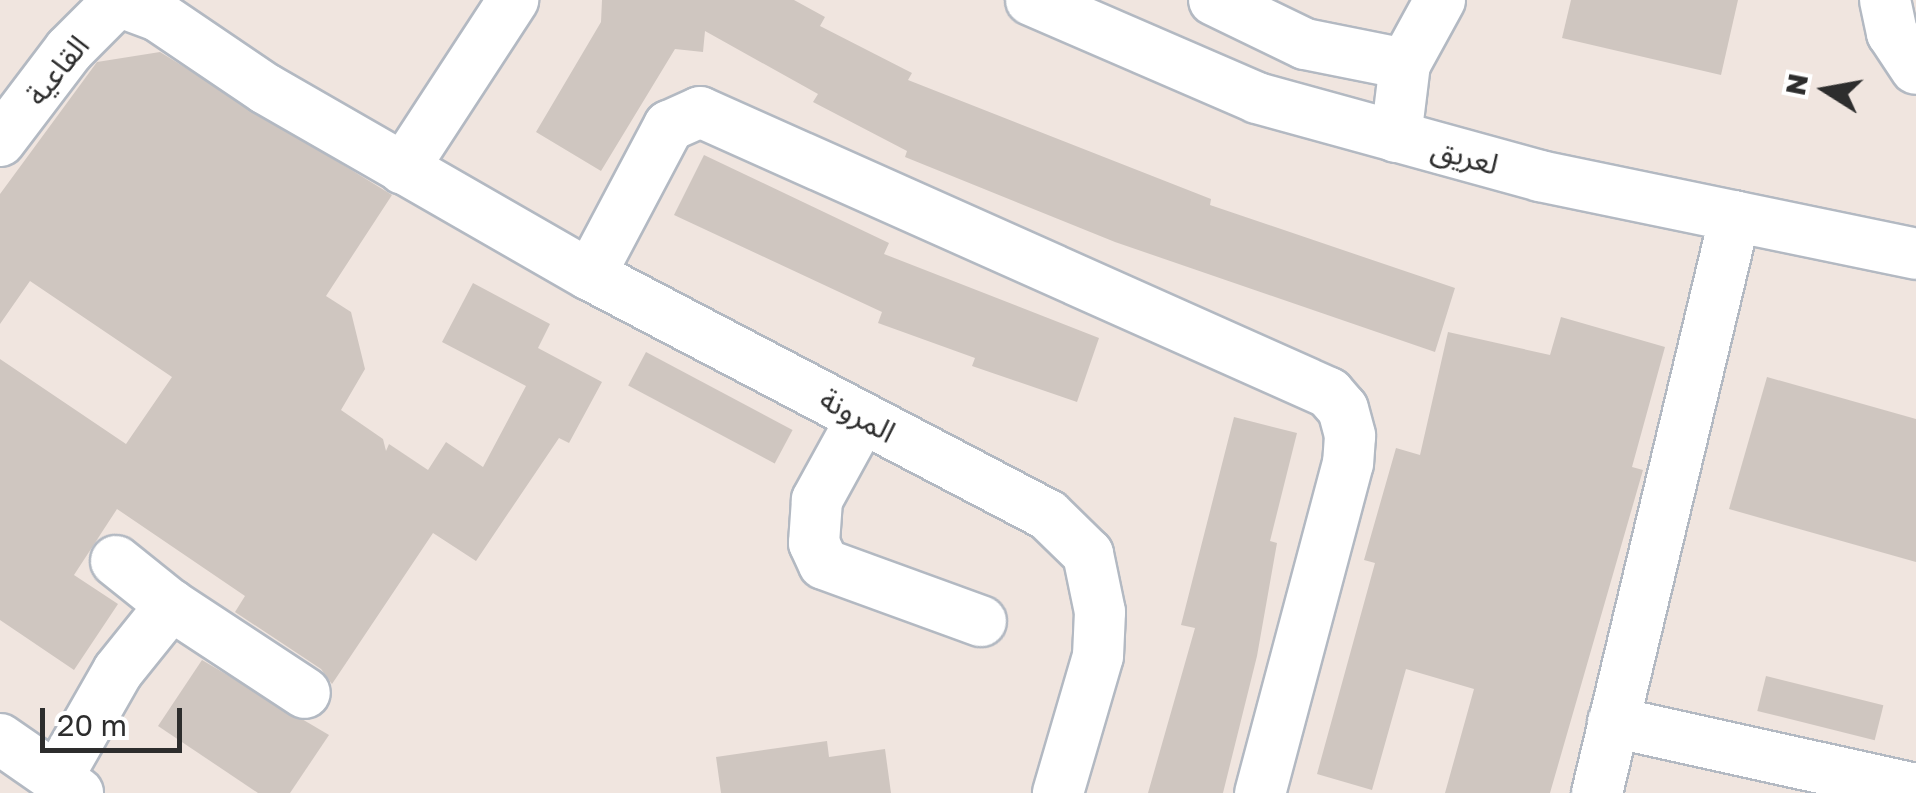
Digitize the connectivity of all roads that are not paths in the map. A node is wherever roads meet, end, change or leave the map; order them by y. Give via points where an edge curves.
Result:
1 (512, 0) edge
2 (1031, 0) edge
3 (1214, 0) edge
4 (1440, 0) edge
5 (1885, 0) edge
6 (116, 1) edge
7 (1405, 64) junction
8 (1916, 69) edge
9 (1396, 137) junction
10 (0, 142) edge
11 (403, 169) junction
12 (1735, 216) junction
13 (1916, 254) edge
14 (590, 276) junction
15 (862, 418) junction
16 (116, 562) dead end
17 (170, 605) junction
18 (980, 620) dead end
19 (305, 693) dead end
20 (1614, 722) junction
21 (0, 739) edge
22 (68, 785) edge
23 (1916, 789) edge
24 (1058, 793) edge
25 (1260, 793) edge
26 (1598, 793) edge

1 - 11 street
2 - 9 street, لعريق via 1257,98
3 - 7 street via 1305,44
4 - 7 street
5 - 8 street via 1892,33
6 - 10 street, القاعية via 69,50
6 - 11 street, المرونة via 158,16 266,90
7 - 9 street
9 - 12 street, لعريق via 1540,176
11 - 14 street, المرونة
12 - 13 street, لعريق
12 - 20 street
14 - 15 street, المرونة
14 - 25 street via 669,126 700,112 1329,393 1350,436 1348,463
15 - 18 street via 817,500 814,543 824,564
15 - 24 street, المرونة via 1048,515 1088,554 1096,576 1098,656
16 - 17 street
17 - 19 street
17 - 22 street via 118,671
20 - 23 street
20 - 26 street
21 - 22 street

